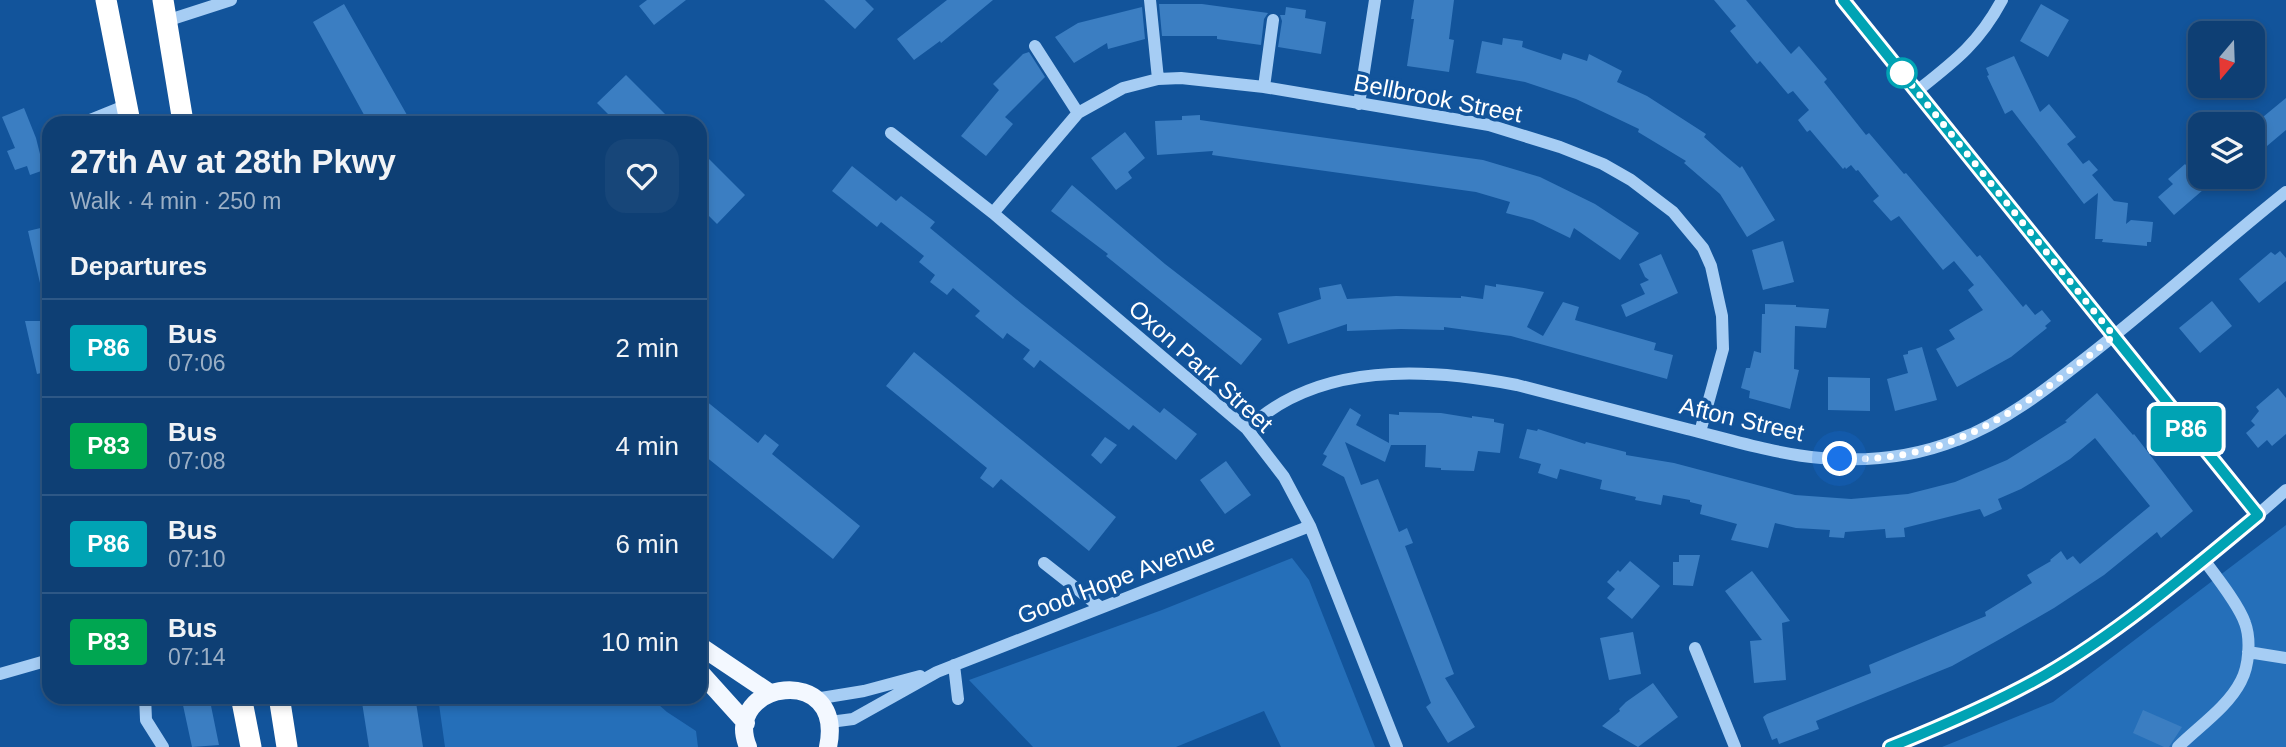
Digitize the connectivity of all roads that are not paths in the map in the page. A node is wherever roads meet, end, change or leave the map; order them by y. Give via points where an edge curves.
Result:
1 (106, 0) edge
2 (231, 0) edge
3 (1150, 0) edge
4 (1375, 0) edge
5 (1843, 0) edge
6 (2002, 0) edge
7 (164, 10) edge
8 (1273, 20) dead end
9 (1035, 46) dead end
10 (1158, 79) junction
11 (1264, 87) junction
12 (1917, 91) junction
13 (1359, 104) junction
14 (1078, 113) junction
15 (129, 114) edge
16 (182, 116) edge
17 (891, 133) dead end
18 (2286, 192) edge
19 (993, 213) junction
20 (2114, 336) junction
21 (1247, 429) junction
22 (1700, 432) junction
23 (2286, 490) edge
24 (2258, 515) junction
25 (1310, 526) junction
26 (2204, 560) junction
27 (1044, 563) dead end
28 (1100, 607) junction
29 (1695, 648) dead end
30 (707, 651) edge
31 (2248, 652) junction
32 (2286, 658) edge
33 (42, 662) edge
34 (954, 665) junction
35 (937, 672) junction
36 (0, 674) edge
37 (707, 682) edge
38 (769, 693) junction
39 (815, 699) junction
40 (958, 699) dead end
41 (145, 704) edge
42 (243, 704) edge
43 (280, 704) edge
44 (831, 737) edge
45 (745, 739) edge
46 (163, 747) edge
47 (251, 747) edge
48 (287, 747) edge
49 (1397, 747) edge
50 (1735, 747) edge
51 (1890, 747) edge
52 (2178, 747) edge

1 - 15 highway
2 - 7 street
3 - 10 street
4 - 13 street
5 - 12 street
6 - 12 street via 1964,54
7 - 16 highway
8 - 11 street
9 - 14 street
10 - 11 street, Bellbrook Street
10 - 14 street, Bellbrook Street via 1123,88
11 - 13 street, Bellbrook Street
12 - 20 street
13 - 22 street, Bellbrook Street via 1489,125 1560,147 1631,180 1673,212 1703,248 1722,316 1723,349
14 - 19 street, Bellbrook Street
17 - 19 street, Oxon Park Street
18 - 20 street, Afton Street
19 - 21 street, Oxon Park Street
20 - 22 street, Afton Street via 2048,388 1993,423 1959,440 1897,457 1821,458
20 - 24 street
21 - 22 street, Afton Street via 1263,414 1315,387 1356,376 1405,374 1517,385
21 - 25 street, Oxon Park Street via 1284,478
23 - 24 street
24 - 26 street
25 - 28 street, Good Hope Avenue
25 - 49 street, Oxon Park Street
26 - 31 street via 2245,623
26 - 51 street via 2155,600 2044,675
27 - 28 street
28 - 34 street, Good Hope Avenue
29 - 50 street
30 - 38 main road
31 - 32 street
31 - 52 street via 2241,680 2226,701
33 - 36 street
34 - 35 street, Good Hope Avenue
34 - 40 street
35 - 39 street, Good Hope Avenue
35 - 44 street, Good Hope Avenue via 853,719
37 - 45 main road
38 - 39 main road via 793,689
38 - 45 main road via 751,710
39 - 44 main road via 825,709
41 - 46 street via 146,720
42 - 47 highway
43 - 48 highway

